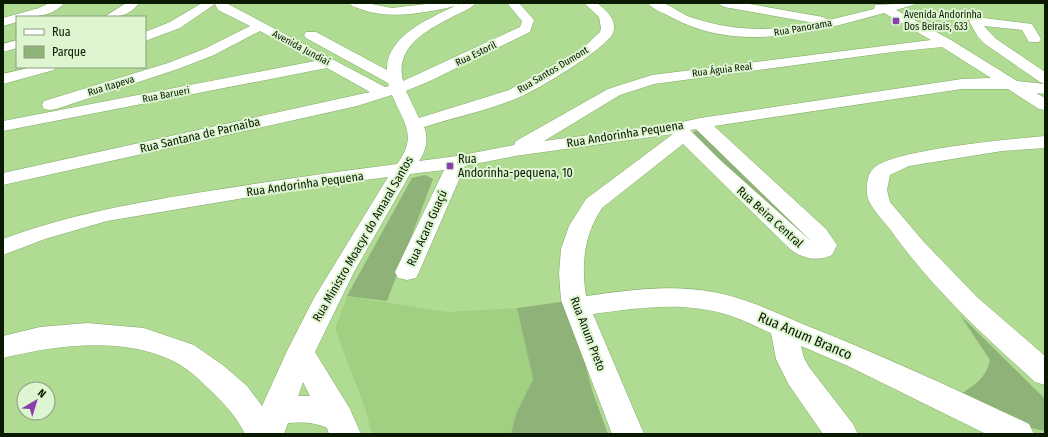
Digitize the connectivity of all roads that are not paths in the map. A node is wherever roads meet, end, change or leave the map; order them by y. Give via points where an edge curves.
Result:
1 (58, 3) edge
2 (134, 3) edge
3 (355, 3) edge
4 (470, 3) edge
5 (513, 3) edge
6 (590, 3) edge
7 (654, 3) edge
8 (724, 3) edge
9 (909, 3) edge
10 (859, 4) dead end
11 (214, 5) edge
12 (892, 6) edge
13 (452, 8) edge
14 (27, 16) edge
15 (112, 16) edge
16 (16, 18) edge
17 (3, 22) edge
18 (833, 23) junction
19 (260, 26) junction
20 (298, 29) dead end
21 (146, 37) edge
22 (1040, 40) edge
23 (946, 43) junction
24 (16, 44) edge
25 (3, 48) edge
26 (396, 57) junction
27 (329, 63) junction
28 (362, 63) junction
29 (45, 68) edge
30 (3, 79) edge
31 (1045, 79) edge
32 (1015, 85) junction
33 (391, 88) junction
34 (1045, 89) edge
35 (1045, 105) edge
36 (66, 108) junction
37 (3, 119) edge
38 (414, 125) junction
39 (3, 126) edge
40 (687, 128) junction
41 (1045, 142) edge
42 (516, 150) junction
43 (457, 162) junction
44 (402, 170) junction
45 (3, 179) edge
46 (3, 247) edge
47 (407, 272) dead end
48 (577, 307) junction
49 (783, 327) junction
50 (3, 347) edge
51 (301, 353) junction
52 (1045, 373) edge
53 (268, 426) edge
54 (342, 426) edge
55 (628, 434) edge
56 (842, 434) edge
57 (1018, 434) edge

1 - 14 street via 43,12
2 - 15 street
3 - 13 street via 385,12 432,7
4 - 13 street
5 - 33 street, Rua Estoril via 528,20 525,29 448,67
6 - 38 street, Rua Santos Dumont via 605,16 607,28 606,33 588,51 515,93
7 - 18 street, Rua Panorama via 685,21 743,34 785,33
8 - 18 street
9 - 12 street, Rua Panorama
10 - 12 street
11 - 19 street, Avenida Jundiaí
11 - 21 street
12 - 18 street, Rua Panorama
12 - 23 street
13 - 26 street via 412,35
16 - 17 street
19 - 27 street, Avenida Jundiaí
19 - 36 street, Rua Itapeva via 209,52
20 - 28 street, Avenida Jundiaí
22 - 31 street via 983,34
23 - 32 street
23 - 42 street, Rua Águia Real via 652,80 614,92
24 - 25 street
26 - 28 street via 381,62
26 - 33 street
27 - 33 street, Avenida Jundiaí
27 - 36 street, Rua Barueri
28 - 33 street, Avenida Jundiaí
29 - 30 street
32 - 34 street, Rua Andorinha Pequena
32 - 35 street
32 - 40 street, Rua Andorinha Pequena via 962,84
33 - 38 street, Rua Ministro Moacyr do Amaral Santos
33 - 45 street, Rua Santana de Parnaíba via 357,101
36 - 37 street, Rua Itapeva
36 - 39 street, Rua Barueri
38 - 44 street, Rua Ministro Moacyr do Amaral Santos via 418,135 417,143 412,157
40 - 40 street, Rua Beira Central via 798,244 808,251 819,253 824,250 825,244 818,234
40 - 42 street, Rua Andorinha Pequena
40 - 48 street, Rua Anum Preto via 607,192 583,218 572,246 570,282
41 - 52 street via 1002,145 904,161 881,172 877,183 880,202 934,270 998,333
42 - 43 street, Rua Andorinha Pequena
43 - 44 street, Rua Andorinha Pequena
43 - 47 street, Rua Acara Guaçú
44 - 46 street, Rua Andorinha Pequena via 310,181 104,215 37,234
44 - 51 street, Rua Ministro Moacyr do Amaral Santos via 316,318
48 - 49 street, Rua Anum Branco via 662,297 700,298 733,306
48 - 55 street, Rua Anum Preto
49 - 56 street via 790,359 799,376
49 - 57 street, Rua Anum Branco via 858,358
50 - 53 street via 40,338 88,334 144,339 184,353 214,375
51 - 53 street, Rua Ministro Moacyr do Amaral Santos
51 - 54 street
53 - 54 street via 315,409 328,412

